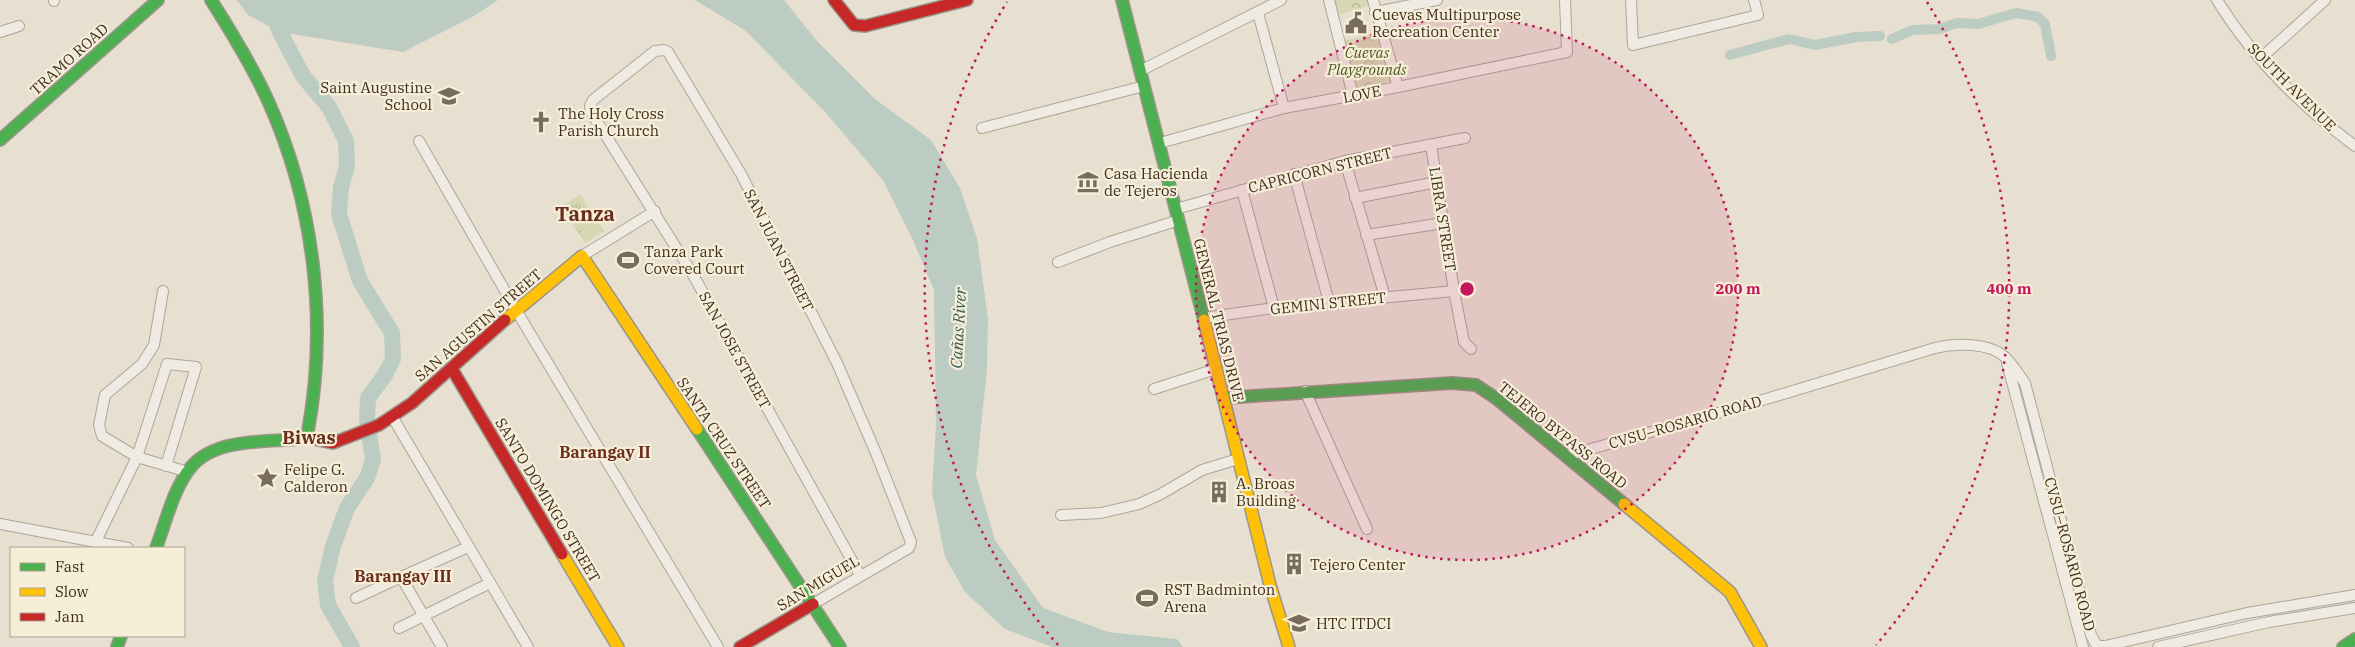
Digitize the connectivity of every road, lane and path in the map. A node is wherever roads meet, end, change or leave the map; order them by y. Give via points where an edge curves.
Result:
1 (158, 0) edge
2 (211, 0) edge
3 (834, 0) edge
4 (967, 0) edge
5 (1122, 0) edge
6 (1281, 0) edge
7 (1328, 0) edge
8 (1373, 0) edge
9 (1437, 0) edge
10 (1565, 0) edge
11 (1631, 0) edge
12 (1754, 0) edge
13 (2217, 0) edge
14 (2325, 0) edge
15 (941, 3) edge
16 (1375, 12) junction
17 (1258, 13) junction
18 (20, 26) dead end
19 (0, 32) edge
20 (2260, 59) junction
21 (1140, 71) junction
22 (1144, 86) junction
23 (1398, 87) junction
24 (1353, 96) junction
25 (590, 104) joint
26 (1284, 108) junction
27 (982, 128) dead end
28 (1465, 138) dead end
29 (0, 140) edge
30 (419, 141) dead end
31 (1160, 143) junction
32 (1432, 145) junction
33 (2355, 146) edge
34 (1345, 161) junction
35 (1294, 174) junction
36 (1437, 182) junction
37 (1242, 190) junction
38 (1355, 198) junction
39 (656, 211) junction
40 (1177, 214) junction
41 (1443, 223) junction
42 (1366, 235) junction
43 (582, 256) junction
44 (1058, 262) dead end
45 (163, 291) dead end
46 (1454, 291) junction
47 (1385, 297) junction
48 (1330, 302) junction
49 (1274, 308) junction
50 (516, 310) junction
51 (1204, 318) junction
52 (1471, 349) dead end
53 (2005, 357) junction
54 (452, 369) junction
55 (1216, 369) junction
56 (1154, 389) dead end
57 (1305, 391) junction
58 (1223, 398) junction
59 (393, 418) junction
60 (307, 436) junction
61 (1566, 456) junction
62 (137, 457) junction
63 (1238, 459) junction
64 (166, 466) junction
65 (188, 472) junction
66 (1061, 515) dead end
67 (0, 524) edge
68 (1367, 529) dead end
69 (96, 541) junction
70 (911, 546) joint
71 (123, 547) edge
72 (156, 547) edge
73 (468, 547) junction
74 (860, 575) junction
75 (401, 577) junction
76 (490, 584) junction
77 (2355, 595) edge
78 (356, 598) dead end
79 (813, 604) junction
80 (2355, 608) edge
81 (423, 616) junction
82 (400, 628) dead end
83 (2355, 639) edge
84 (442, 647) edge
85 (528, 647) edge
86 (618, 647) edge
87 (718, 647) edge
88 (741, 647) edge
89 (840, 647) edge
90 (1289, 647) edge
91 (1761, 647) edge
92 (2083, 647) edge
93 (2158, 647) edge
94 (2344, 647) edge

1 - 29 main road, TRAMO ROAD
2 - 60 main road via 241,46 270,104 303,213 318,314 313,401
3 - 15 main road via 847,20 854,25 865,26
4 - 15 main road
5 - 21 main road, GENERAL TRIAS DRIVE
6 - 17 street
7 - 24 street
8 - 16 street
9 - 16 street
10 - 23 street, LOVE via 1566,52
11 - 12 street via 1633,45 1758,15
13 - 20 street, SOUTH AVENUE
14 - 20 street
16 - 23 street
17 - 21 street
17 - 26 street
18 - 19 street
20 - 33 street, SOUTH AVENUE via 2324,122
21 - 22 main road, GENERAL TRIAS DRIVE
22 - 27 street
22 - 31 main road, GENERAL TRIAS DRIVE
23 - 24 street, LOVE
24 - 26 street, LOVE
25 - 39 street, SAN JOSE STREET via 593,114
25 - 70 street, SAN JUAN STREET via 655,51 668,52 741,174 838,363
26 - 31 street, LOVE
28 - 32 street, CAPRICORN STREET
30 - 50 street
31 - 40 main road, GENERAL TRIAS DRIVE
32 - 34 street, CAPRICORN STREET
32 - 36 street, LIBRA STREET
34 - 35 street, CAPRICORN STREET
34 - 38 street
35 - 37 street, CAPRICORN STREET
35 - 48 street
36 - 38 street
36 - 41 street, LIBRA STREET
37 - 40 street, CAPRICORN STREET
37 - 49 street
38 - 42 street
39 - 43 street, SAN AGUSTIN STREET
39 - 74 street, SAN JOSE STREET
40 - 44 street, CAPRICORN STREET
40 - 51 main road, GENERAL TRIAS DRIVE
41 - 42 street
41 - 46 street, LIBRA STREET
42 - 47 street
43 - 50 main road, SAN AGUSTIN STREET
43 - 79 main road, SANTA CRUZ STREET
45 - 62 street via 154,345 142,364 105,395 99,425 102,436
46 - 47 street, GEMINI STREET
46 - 52 street, LIBRA STREET via 1464,342
47 - 48 street, GEMINI STREET
48 - 49 street, GEMINI STREET
49 - 51 street, GEMINI STREET
50 - 54 main road, SAN AGUSTIN STREET
50 - 87 street
51 - 55 main road, GENERAL TRIAS DRIVE
53 - 61 street, CVSU–ROSARIO ROAD via 1971,345 1943,346
53 - 77 street, CVSU–ROSARIO ROAD via 2025,383 2091,635 2097,646 2246,613
53 - 92 street, CVSU–ROSARIO ROAD
54 - 59 main road, SAN AGUSTIN STREET
54 - 86 main road, SANTO DOMINGO STREET
55 - 56 street
55 - 58 main road, GENERAL TRIAS DRIVE
57 - 58 main road, TEJERO BYPASS ROAD
57 - 61 main road, TEJERO BYPASS ROAD via 1452,383 1476,385
57 - 68 street
58 - 63 main road, GENERAL TRIAS DRIVE
59 - 60 main road, SAN AGUSTIN STREET via 333,443
59 - 73 street
60 - 65 main road, SAN AGUSTIN STREET via 218,450 198,459
61 - 91 main road, TEJERO BYPASS ROAD via 1730,592
62 - 64 street
62 - 64 street via 167,364 196,367
62 - 69 street
63 - 66 street via 1202,470 1139,504 1100,514
63 - 90 main road, GENERAL TRIAS DRIVE
64 - 65 street
65 - 72 main road, SAN AGUSTIN STREET
67 - 69 street
69 - 71 street
70 - 74 street, SAN MIGUEL
73 - 75 street
73 - 76 street
74 - 79 street, SAN MIGUEL
75 - 78 street
75 - 81 street
76 - 81 street
76 - 85 street
79 - 88 main road, SAN MIGUEL
79 - 89 main road, SANTA CRUZ STREET
80 - 93 street via 2259,624
81 - 82 street
81 - 84 street
83 - 94 main road

